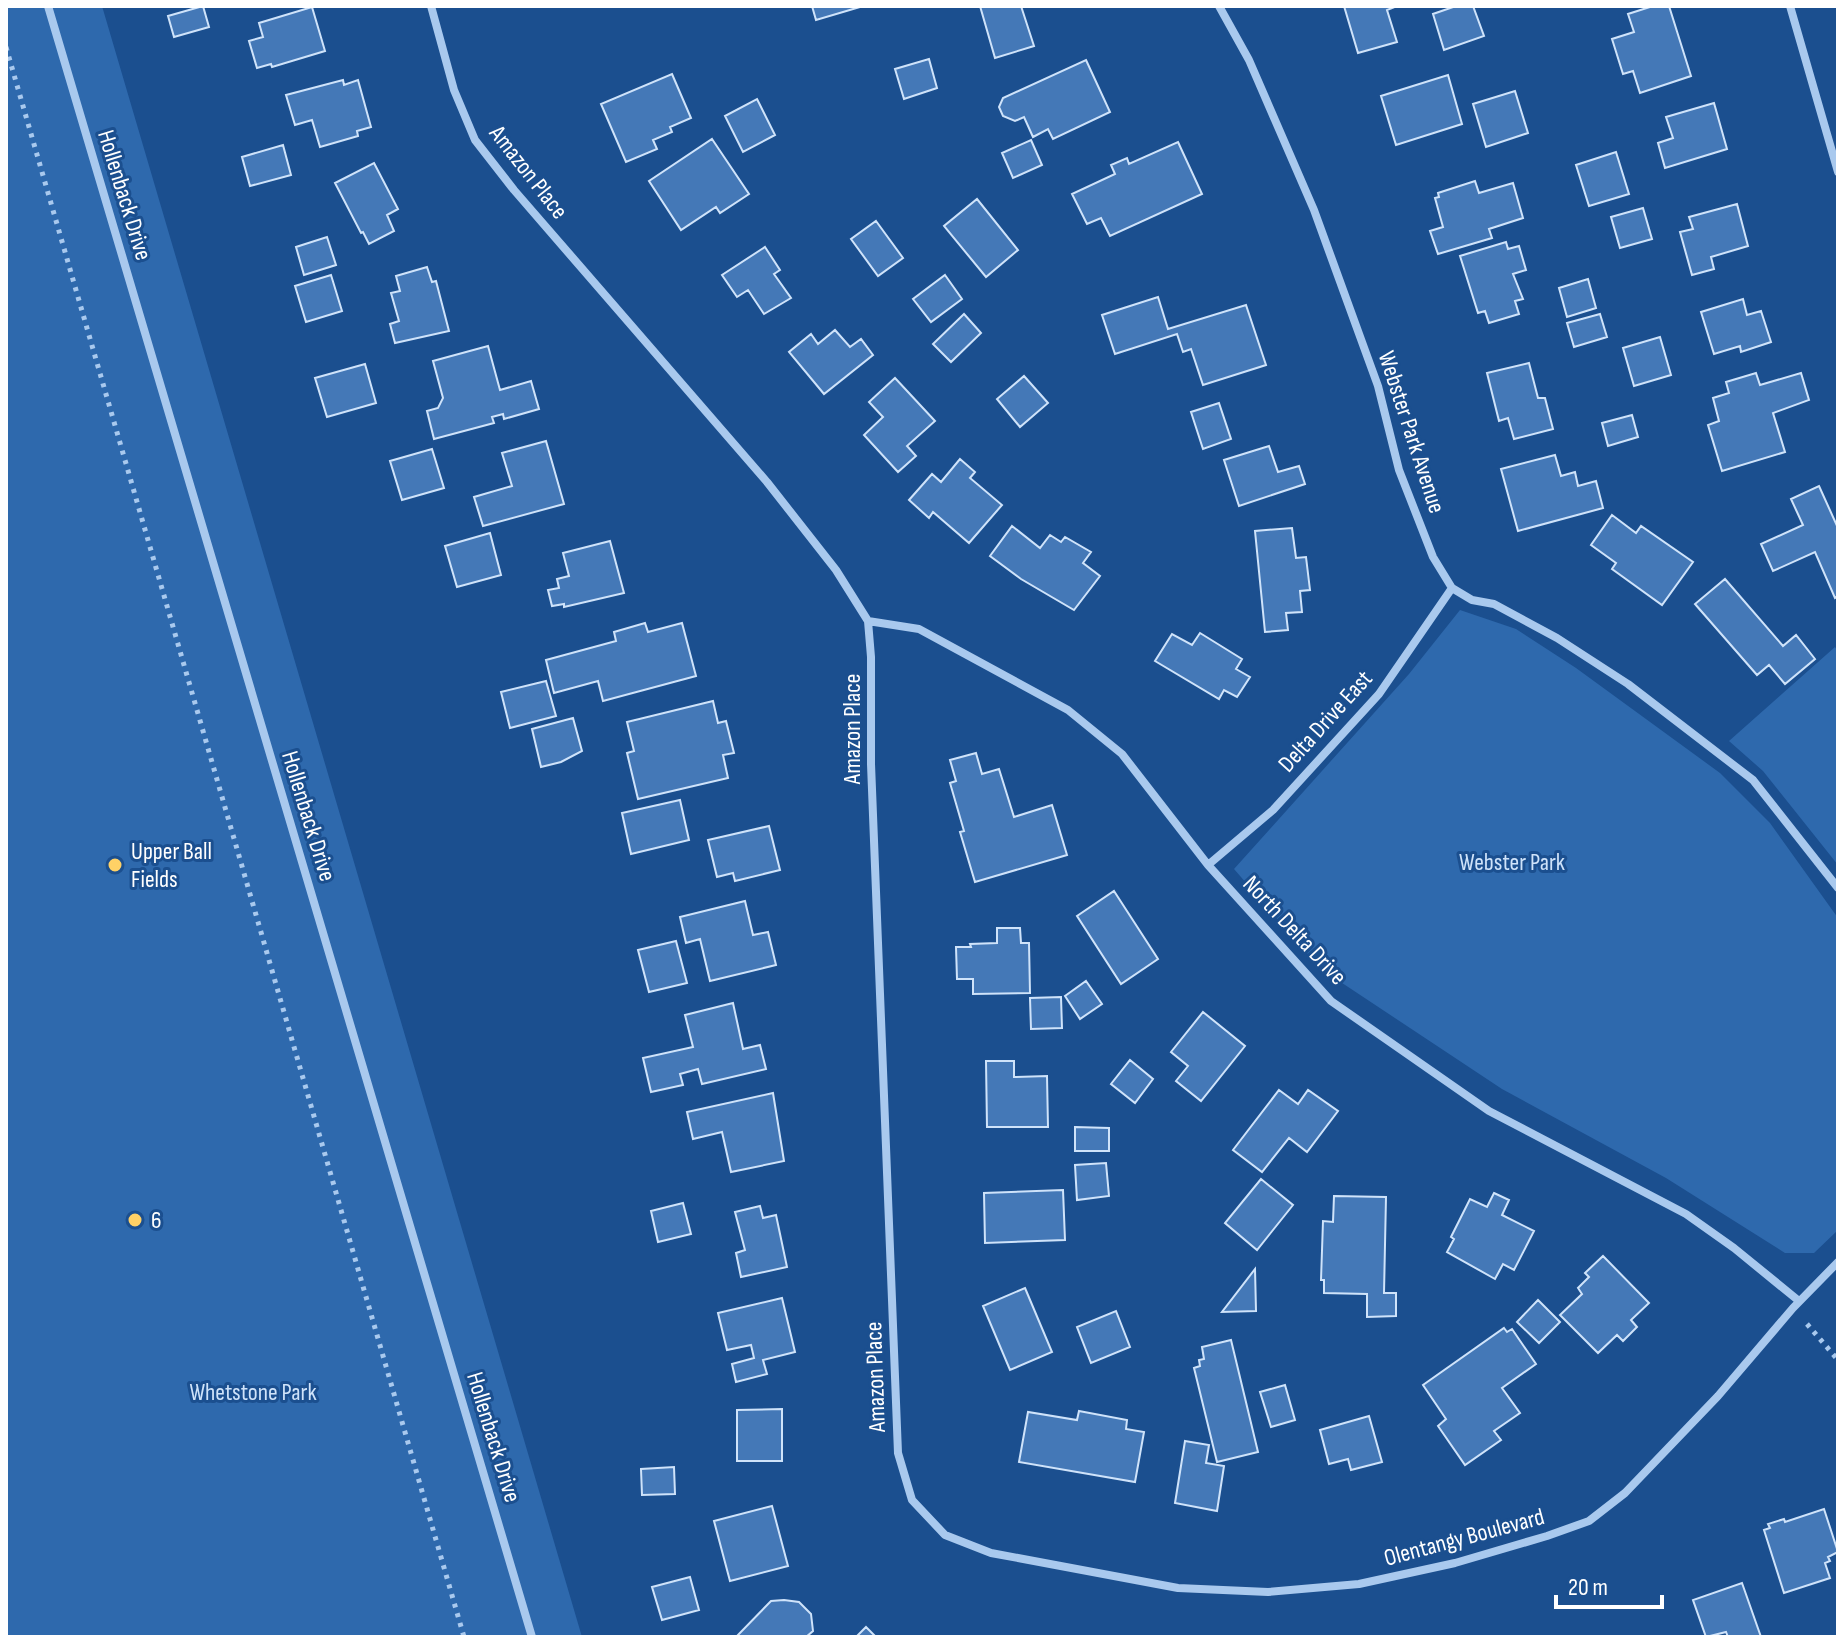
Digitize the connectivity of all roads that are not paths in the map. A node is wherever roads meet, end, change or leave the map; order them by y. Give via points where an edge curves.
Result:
1 (48, 6) edge
2 (431, 6) edge
3 (1219, 6) edge
4 (1790, 6) edge
5 (1838, 172) edge
6 (1452, 588) junction
7 (868, 621) junction
8 (1208, 865) junction
9 (1838, 888) edge
10 (1838, 1262) edge
11 (1796, 1305) junction
12 (991, 1553) joint
13 (532, 1637) edge

1 - 13 street, Hollenback Drive
2 - 7 street, Amazon Place via 454,90 475,140 767,482 836,570
3 - 6 street, Webster Park Avenue via 1249,60 1314,210 1378,386 1399,470 1433,557
4 - 5 street
6 - 8 street, Delta Drive East via 1379,694 1273,810
6 - 9 street via 1557,638 1628,684 1753,780
7 - 8 street, North Delta Drive via 919,629 1068,710 1122,754
7 - 12 street, Amazon Place via 898,1453 912,1500 945,1535
8 - 11 street, North Delta Drive via 1331,1001 1489,1111 1686,1214 1734,1248
10 - 11 street, Olentangy Boulevard
11 - 12 street, Olentangy Boulevard via 1625,1493 1589,1521 1547,1536 1359,1584 1268,1592 1178,1588

